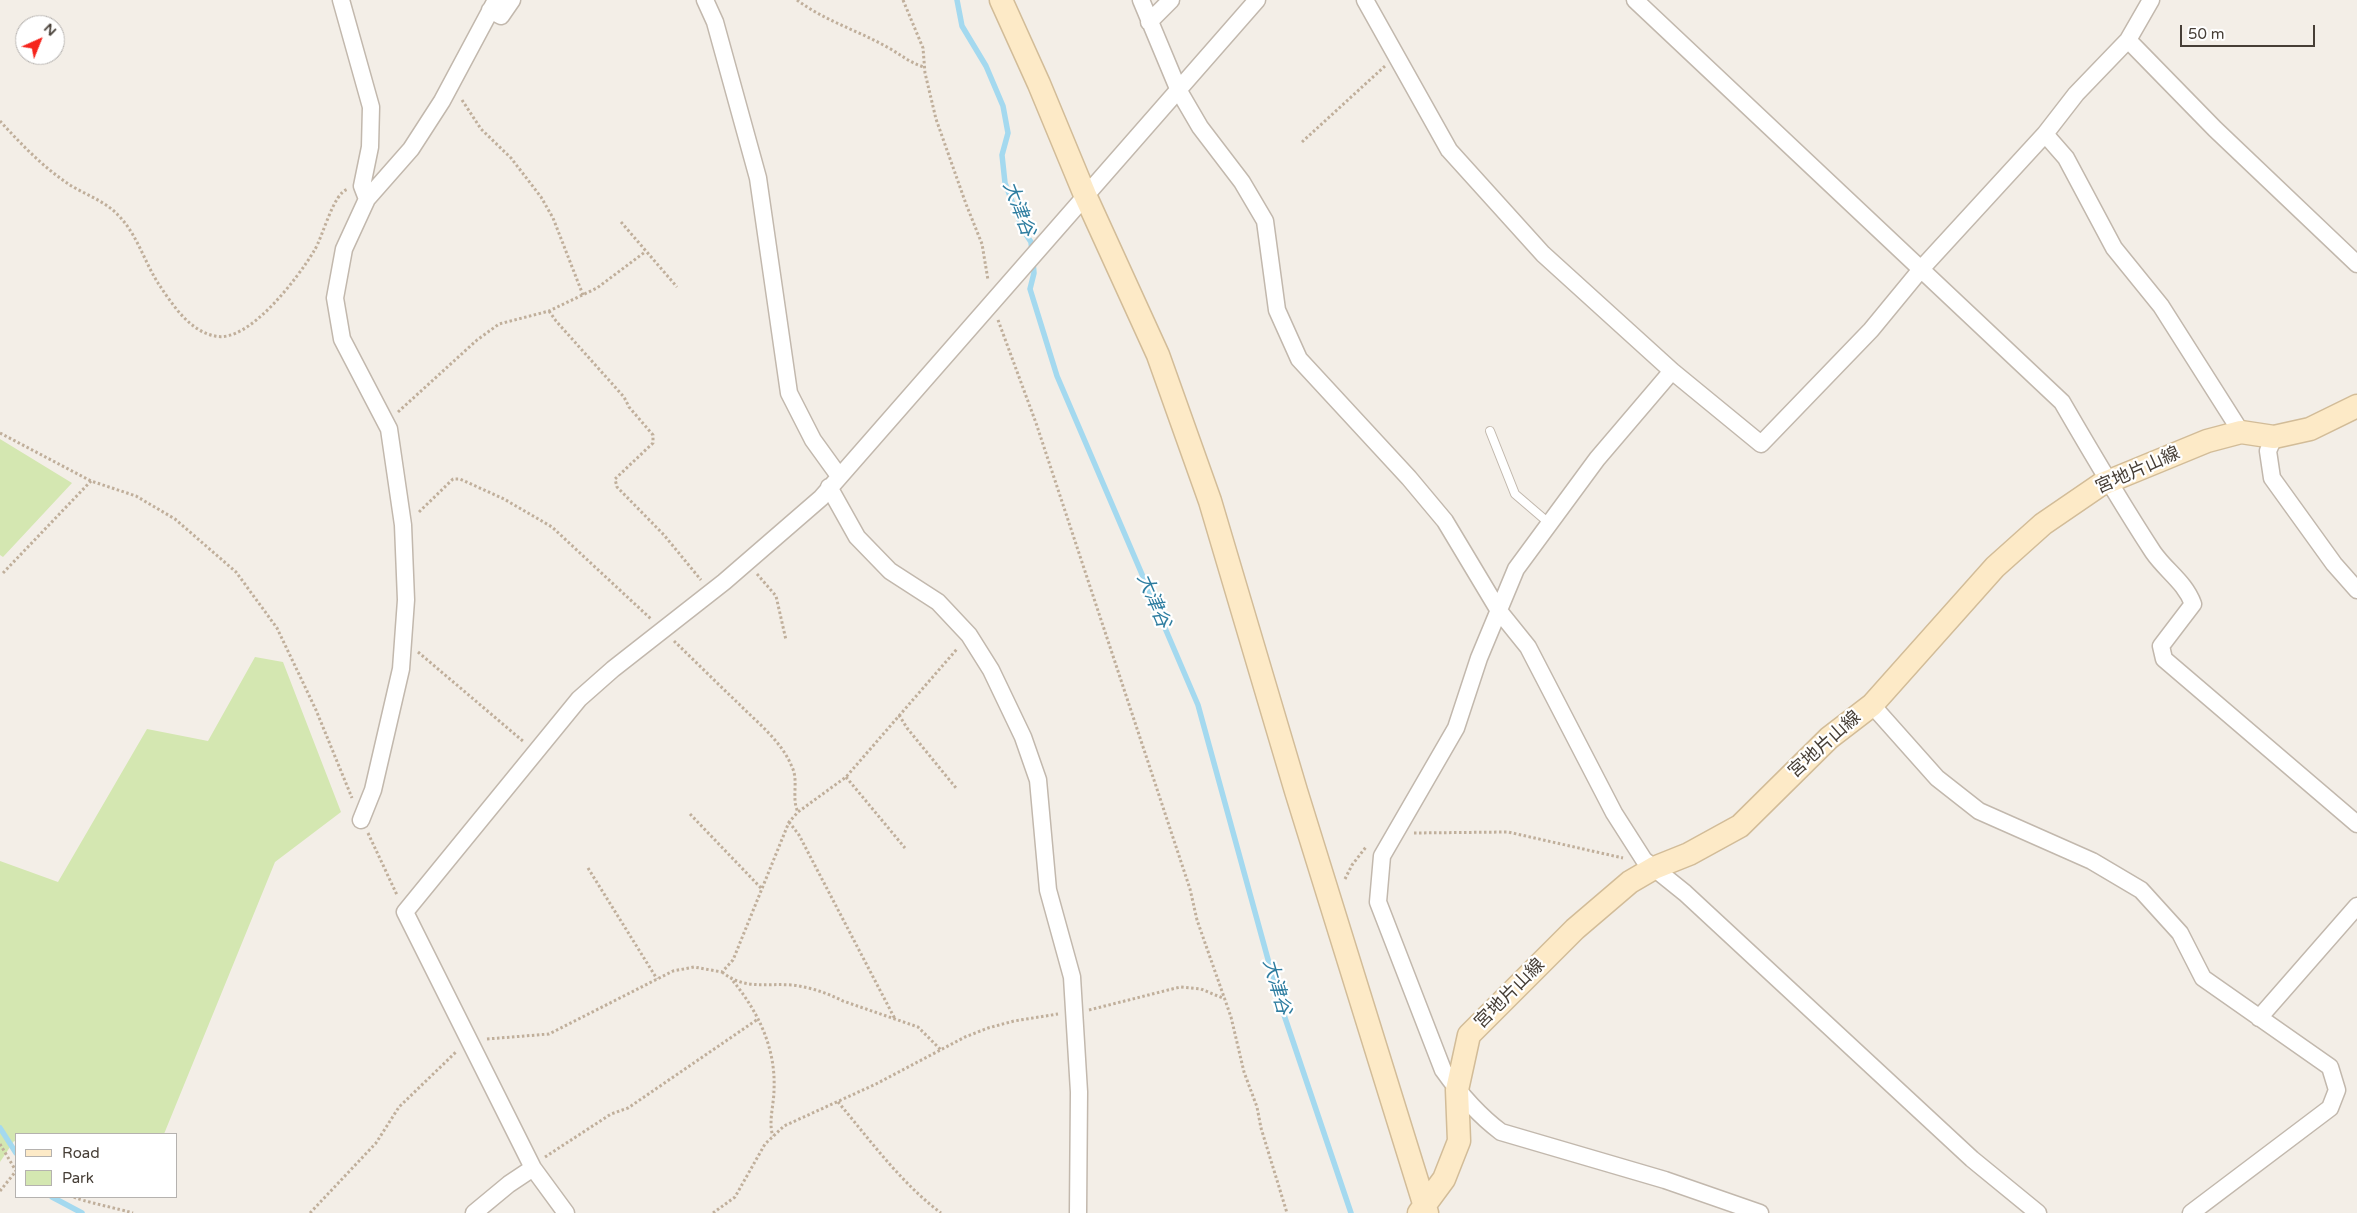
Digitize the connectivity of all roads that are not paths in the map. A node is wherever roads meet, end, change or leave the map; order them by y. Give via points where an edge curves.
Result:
1 (341, 0) edge
2 (512, 0) edge
3 (705, 0) edge
4 (1001, 0) edge
5 (1142, 0) edge
6 (1171, 0) edge
7 (1365, 0) edge
8 (1635, 0) edge
9 (2152, 0) edge
10 (1250, 3) edge
11 (493, 5) edge
12 (1149, 22) junction
13 (2128, 40) junction
14 (1179, 91) junction
15 (2045, 134) junction
16 (366, 195) junction
17 (1082, 200) junction
18 (2357, 264) edge
19 (1922, 268) junction
20 (1672, 371) junction
21 (2357, 406) edge
22 (1490, 431) dead end
23 (2241, 432) junction
24 (2274, 436) junction
25 (834, 482) junction
26 (2108, 482) junction
27 (1550, 524) junction
28 (2357, 590) edge
29 (1499, 611) junction
30 (1872, 705) junction
31 (361, 820) road end
32 (2357, 824) edge
33 (1649, 864) junction
34 (2357, 906) edge
35 (2259, 1018) junction
36 (1457, 1090) junction
37 (533, 1168) junction
38 (1424, 1211) edge
39 (474, 1213) edge
40 (566, 1213) edge
41 (1078, 1213) edge
42 (1760, 1213) edge
43 (2038, 1213) edge
44 (2190, 1213) edge

1 - 16 street via 371,107 372,129 362,186
2 - 11 street via 501,16
3 - 25 street via 715,22 758,178 788,393
4 - 17 main road via 1039,84
5 - 12 street
6 - 12 street
7 - 20 street via 1449,150 1543,254
8 - 19 street
9 - 13 street
10 - 14 street
11 - 16 street via 442,101 411,150
12 - 14 street
13 - 15 street via 2076,94
13 - 18 street via 2215,129
14 - 17 street
14 - 29 street via 1265,221 1277,310 1299,359 1445,521
15 - 19 street
15 - 23 street via 2066,158 2114,248 2161,306
16 - 31 street via 344,249 335,298 342,339 389,429 403,525 406,600 401,669 375,781
17 - 25 street
17 - 38 main road via 1158,355 1210,501
19 - 20 street via 1871,330 1760,444
19 - 26 street via 2062,402
20 - 27 street via 1597,459
21 - 24 main road, 宮地片山線 via 2310,429
22 - 27 lane via 1515,494
23 - 24 main road, 宮地片山線
23 - 26 main road, 宮地片山線 via 2207,441
24 - 28 street via 2268,451 2272,478 2334,564
25 - 37 street via 822,498 746,563 579,699 405,912
25 - 41 street via 857,537 890,571 938,602 969,635 991,670 1023,737 1038,780 1048,890 1072,977 1079,1092
26 - 30 main road, 宮地片山線 via 2043,524 1995,567
26 - 32 street via 2156,556 2188,590 2193,604 2161,646 2164,659
27 - 29 street via 1516,569
29 - 33 street via 1528,647 1614,813
29 - 36 street via 1479,658 1456,728 1382,856 1378,902 1443,1070
30 - 33 main road, 宮地片山線 via 1829,738 1740,826 1689,854
30 - 35 street via 1937,778 1979,811 2092,861 2141,890 2180,933 2203,978
33 - 36 main road, 宮地片山線 via 1575,929 1469,1035
33 - 43 street via 1685,893 1972,1159
34 - 35 street
35 - 44 street via 2330,1067 2337,1090 2330,1108
36 - 38 main road, 宮地片山線 via 1459,1141 1444,1179
36 - 42 street via 1482,1118 1501,1132 1665,1180
37 - 39 street
37 - 40 street

